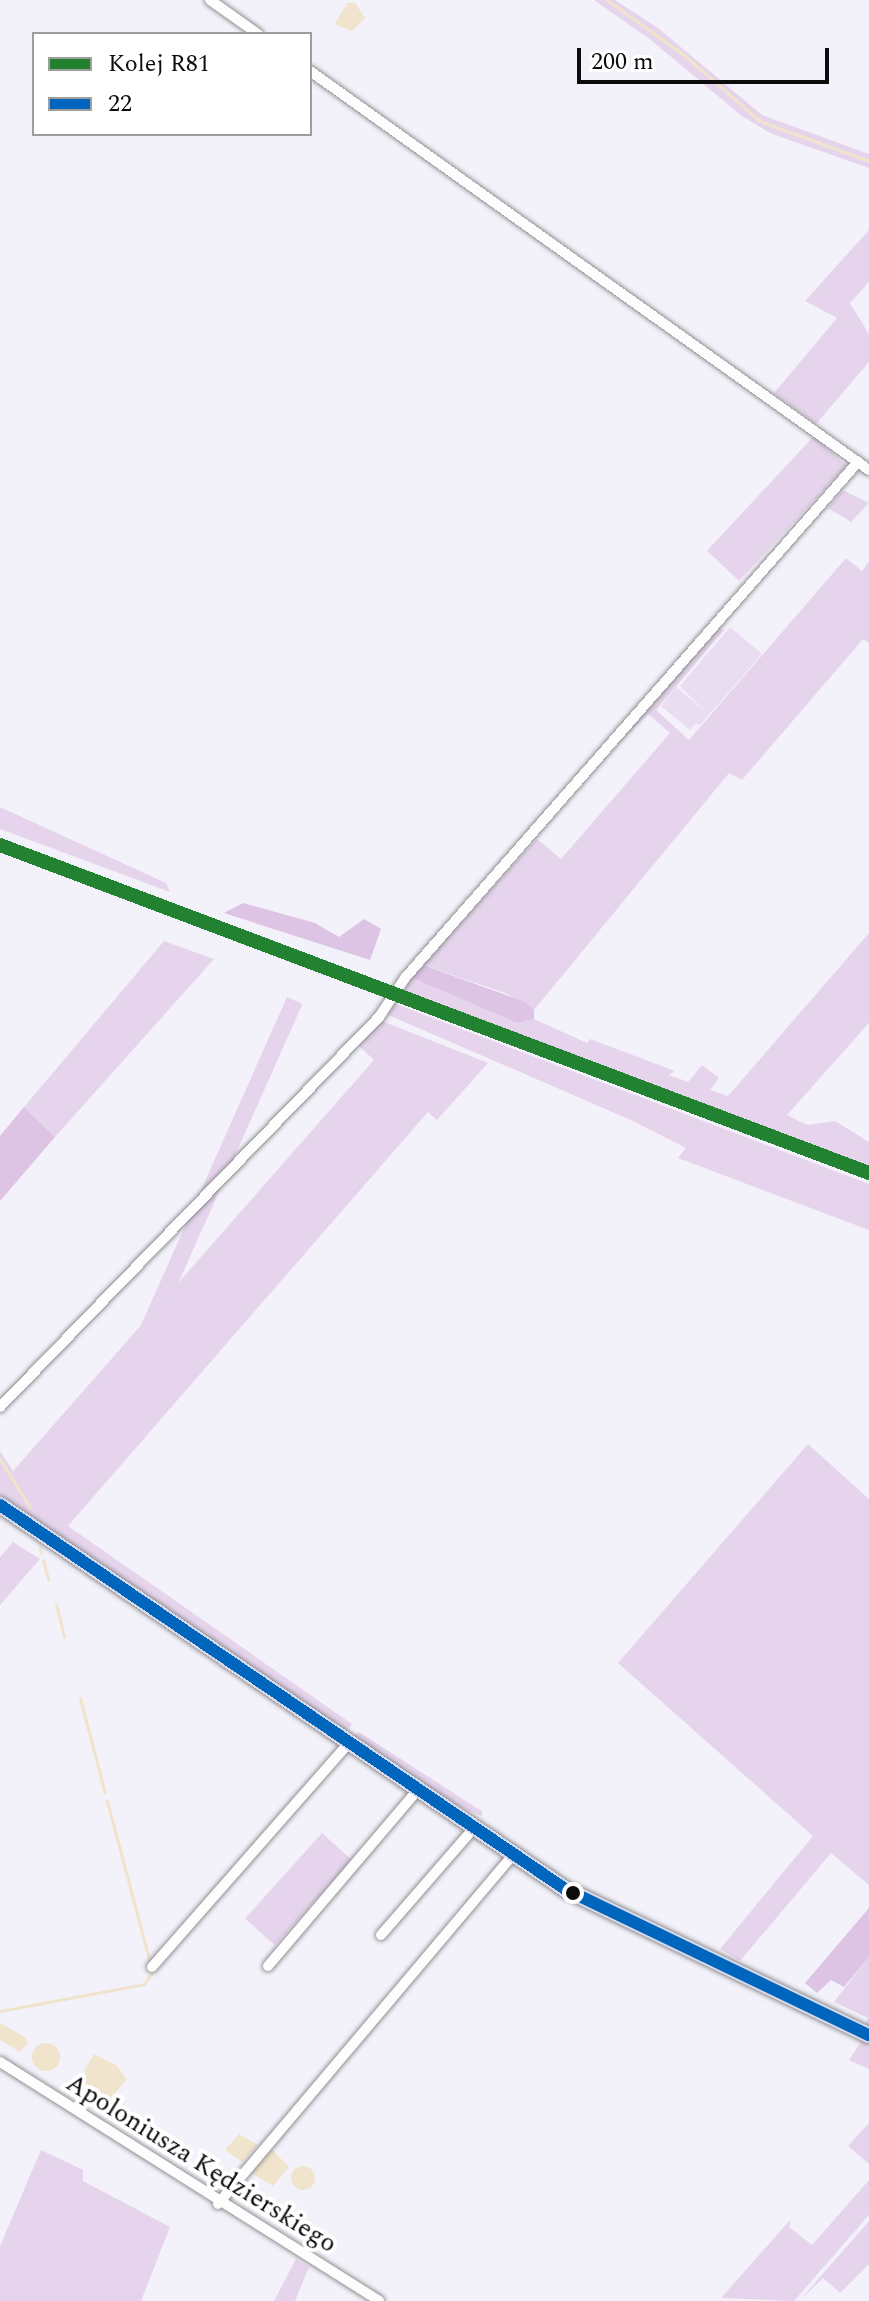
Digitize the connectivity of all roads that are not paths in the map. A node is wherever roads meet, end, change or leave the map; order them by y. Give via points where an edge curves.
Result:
1 (210, 0) edge
2 (255, 32) edge
3 (312, 72) edge
4 (858, 462) junction
5 (869, 470) edge
6 (0, 1407) edge
7 (0, 1505) edge
8 (348, 1744) junction
9 (417, 1791) junction
10 (473, 1829) junction
11 (512, 1856) junction
12 (381, 1935) dead end
13 (268, 1966) dead end
14 (152, 1967) dead end
15 (869, 2035) edge
16 (0, 2062) edge
17 (218, 2204) junction
18 (379, 2301) edge

1 - 2 street
3 - 4 street
4 - 5 street
4 - 6 street via 405,978 379,1017
7 - 8 main road
8 - 9 main road
8 - 14 street
9 - 10 main road
9 - 13 street
10 - 11 main road
10 - 12 street
11 - 15 main road via 608,1913
11 - 17 street
16 - 17 street, Apoloniusza Kędzierskiego
17 - 18 street, Apoloniusza Kędzierskiego

